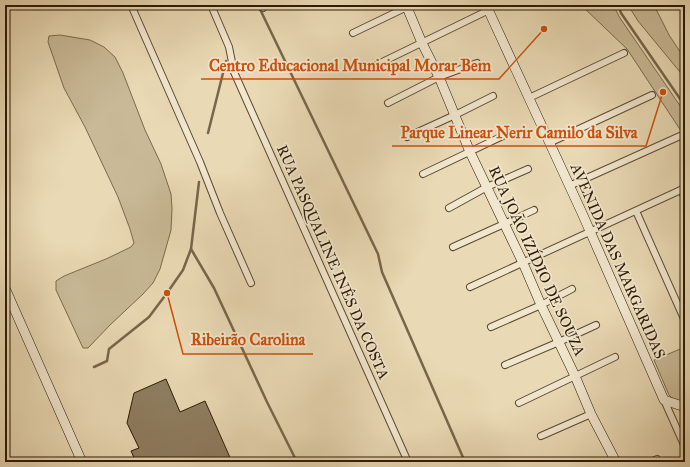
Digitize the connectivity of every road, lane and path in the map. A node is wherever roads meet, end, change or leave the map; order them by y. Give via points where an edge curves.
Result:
1 (131, 5) edge
2 (211, 5) edge
3 (408, 6) edge
4 (488, 8) edge
5 (353, 33) dead end
6 (422, 43) junction
7 (624, 53) dead end
8 (477, 62) dead end
9 (370, 68) dead end
10 (439, 77) junction
11 (652, 95) dead end
12 (493, 96) dead end
13 (529, 98) junction
14 (388, 103) dead end
15 (455, 115) junction
16 (509, 133) dead end
17 (680, 136) dead end
18 (406, 137) dead end
19 (550, 143) junction
20 (470, 152) junction
21 (528, 169) dead end
22 (423, 174) dead end
23 (569, 186) junction
24 (487, 187) junction
25 (683, 189) edge
26 (685, 198) edge
27 (449, 208) dead end
28 (534, 210) dead end
29 (636, 210) junction
30 (504, 224) junction
31 (590, 232) junction
32 (453, 247) dead end
33 (523, 263) junction
34 (251, 283) dead end
35 (470, 287) dead end
36 (5, 288) edge
37 (572, 289) dead end
38 (541, 305) junction
39 (685, 321) edge
40 (596, 325) dead end
41 (491, 327) dead end
42 (559, 342) junction
43 (615, 356) dead end
44 (505, 365) dead end
45 (575, 376) junction
46 (664, 400) junction
47 (519, 403) dead end
48 (685, 407) edge
49 (591, 414) junction
50 (541, 436) dead end
51 (685, 447) edge
52 (82, 462) edge
53 (408, 462) edge
54 (616, 462) edge

1 - 34 street
2 - 53 street, RUA PASQUALINE INÊS DA COSTA via 229,47 234,72
3 - 5 street
3 - 6 street, RUA JOÃO IZÍDIO DE SOUZA
4 - 6 street
4 - 13 street, AVENIDA DAS MARGARIDAS
6 - 9 street
6 - 10 street, RUA JOÃO IZÍDIO DE SOUZA
7 - 13 street
8 - 10 street
10 - 14 street
10 - 15 street, RUA JOÃO IZÍDIO DE SOUZA
11 - 19 street
12 - 15 street
13 - 19 street, AVENIDA DAS MARGARIDAS
15 - 18 street
15 - 20 street, RUA JOÃO IZÍDIO DE SOUZA
16 - 20 street
17 - 23 street
19 - 23 street, AVENIDA DAS MARGARIDAS
20 - 22 street
20 - 24 street, RUA JOÃO IZÍDIO DE SOUZA
21 - 24 street
23 - 31 street, AVENIDA DAS MARGARIDAS
24 - 27 street
24 - 30 street, RUA JOÃO IZÍDIO DE SOUZA
25 - 26 street
25 - 29 street
28 - 30 street
29 - 31 street
29 - 39 street
30 - 32 street
30 - 33 street, RUA JOÃO IZÍDIO DE SOUZA
31 - 33 street
31 - 46 street, AVENIDA DAS MARGARIDAS
33 - 35 street
33 - 38 street, RUA JOÃO IZÍDIO DE SOUZA
36 - 52 street
37 - 38 street
38 - 41 street
38 - 42 street, RUA JOÃO IZÍDIO DE SOUZA
40 - 42 street
42 - 44 street
42 - 45 street, RUA JOÃO IZÍDIO DE SOUZA
43 - 45 street
45 - 47 street
45 - 49 street, RUA JOÃO IZÍDIO DE SOUZA
46 - 48 street
46 - 51 street
49 - 50 street
49 - 54 street, RUA JOÃO IZÍDIO DE SOUZA

